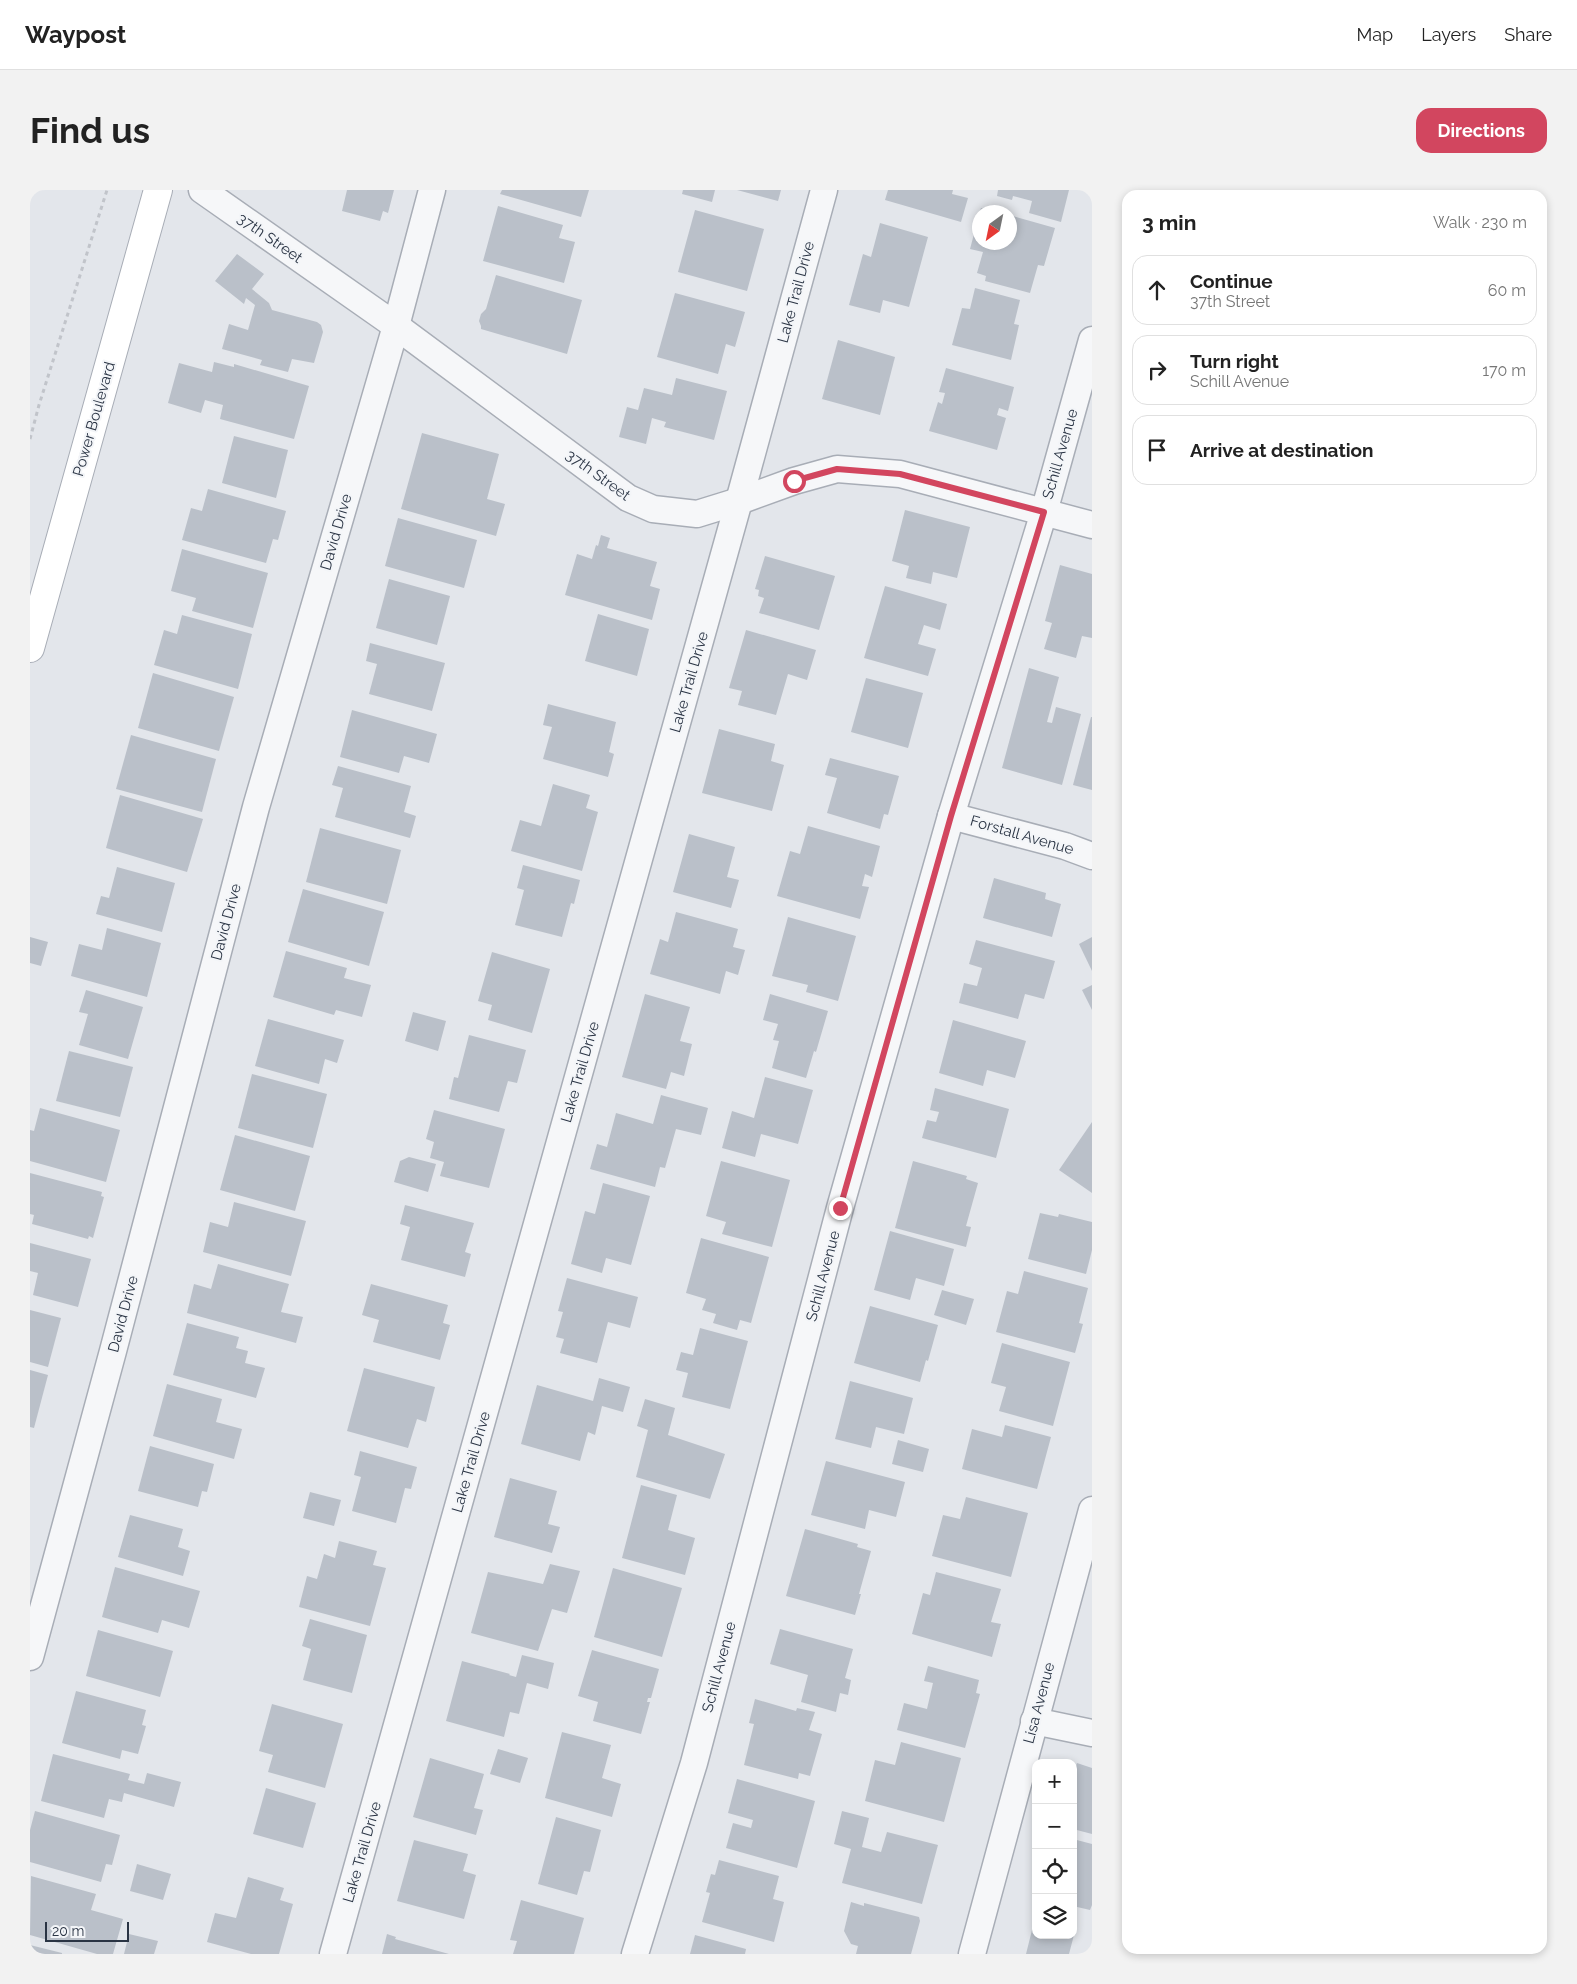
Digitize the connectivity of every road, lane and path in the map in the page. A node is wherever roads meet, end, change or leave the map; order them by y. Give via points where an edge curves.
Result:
1 (108, 190) edge
2 (158, 190) edge
3 (202, 190) edge
4 (432, 190) edge
5 (824, 190) edge
6 (396, 326) junction
7 (1092, 340) edge
8 (30, 439) edge
9 (739, 502) junction
10 (1044, 512) junction
11 (1092, 525) edge
12 (30, 648) edge
13 (951, 816) junction
14 (1092, 856) edge
15 (1092, 1510) edge
16 (30, 1656) edge
17 (1034, 1721) junction
18 (1092, 1733) edge
19 (333, 1954) edge
20 (636, 1954) edge
21 (972, 1954) edge

1 - 8 path via 38,405
2 - 12 street, Power Boulevard
3 - 6 street, 37th Street
4 - 6 street, David Drive
5 - 9 street, Lake Trail Drive
6 - 9 street, 37th Street via 628,498 653,509 697,514
6 - 16 street, David Drive via 256,807
7 - 10 street, Schill Avenue
9 - 10 street, 37th Street via 837,469 900,474
9 - 19 street, Lake Trail Drive
10 - 11 street, 37th Street
10 - 13 street, Schill Avenue
13 - 14 street, Forstall Avenue
13 - 20 street, Schill Avenue via 838,1217 694,1763
15 - 17 street, Lisa Avenue
17 - 18 street
17 - 21 street, Lisa Avenue

